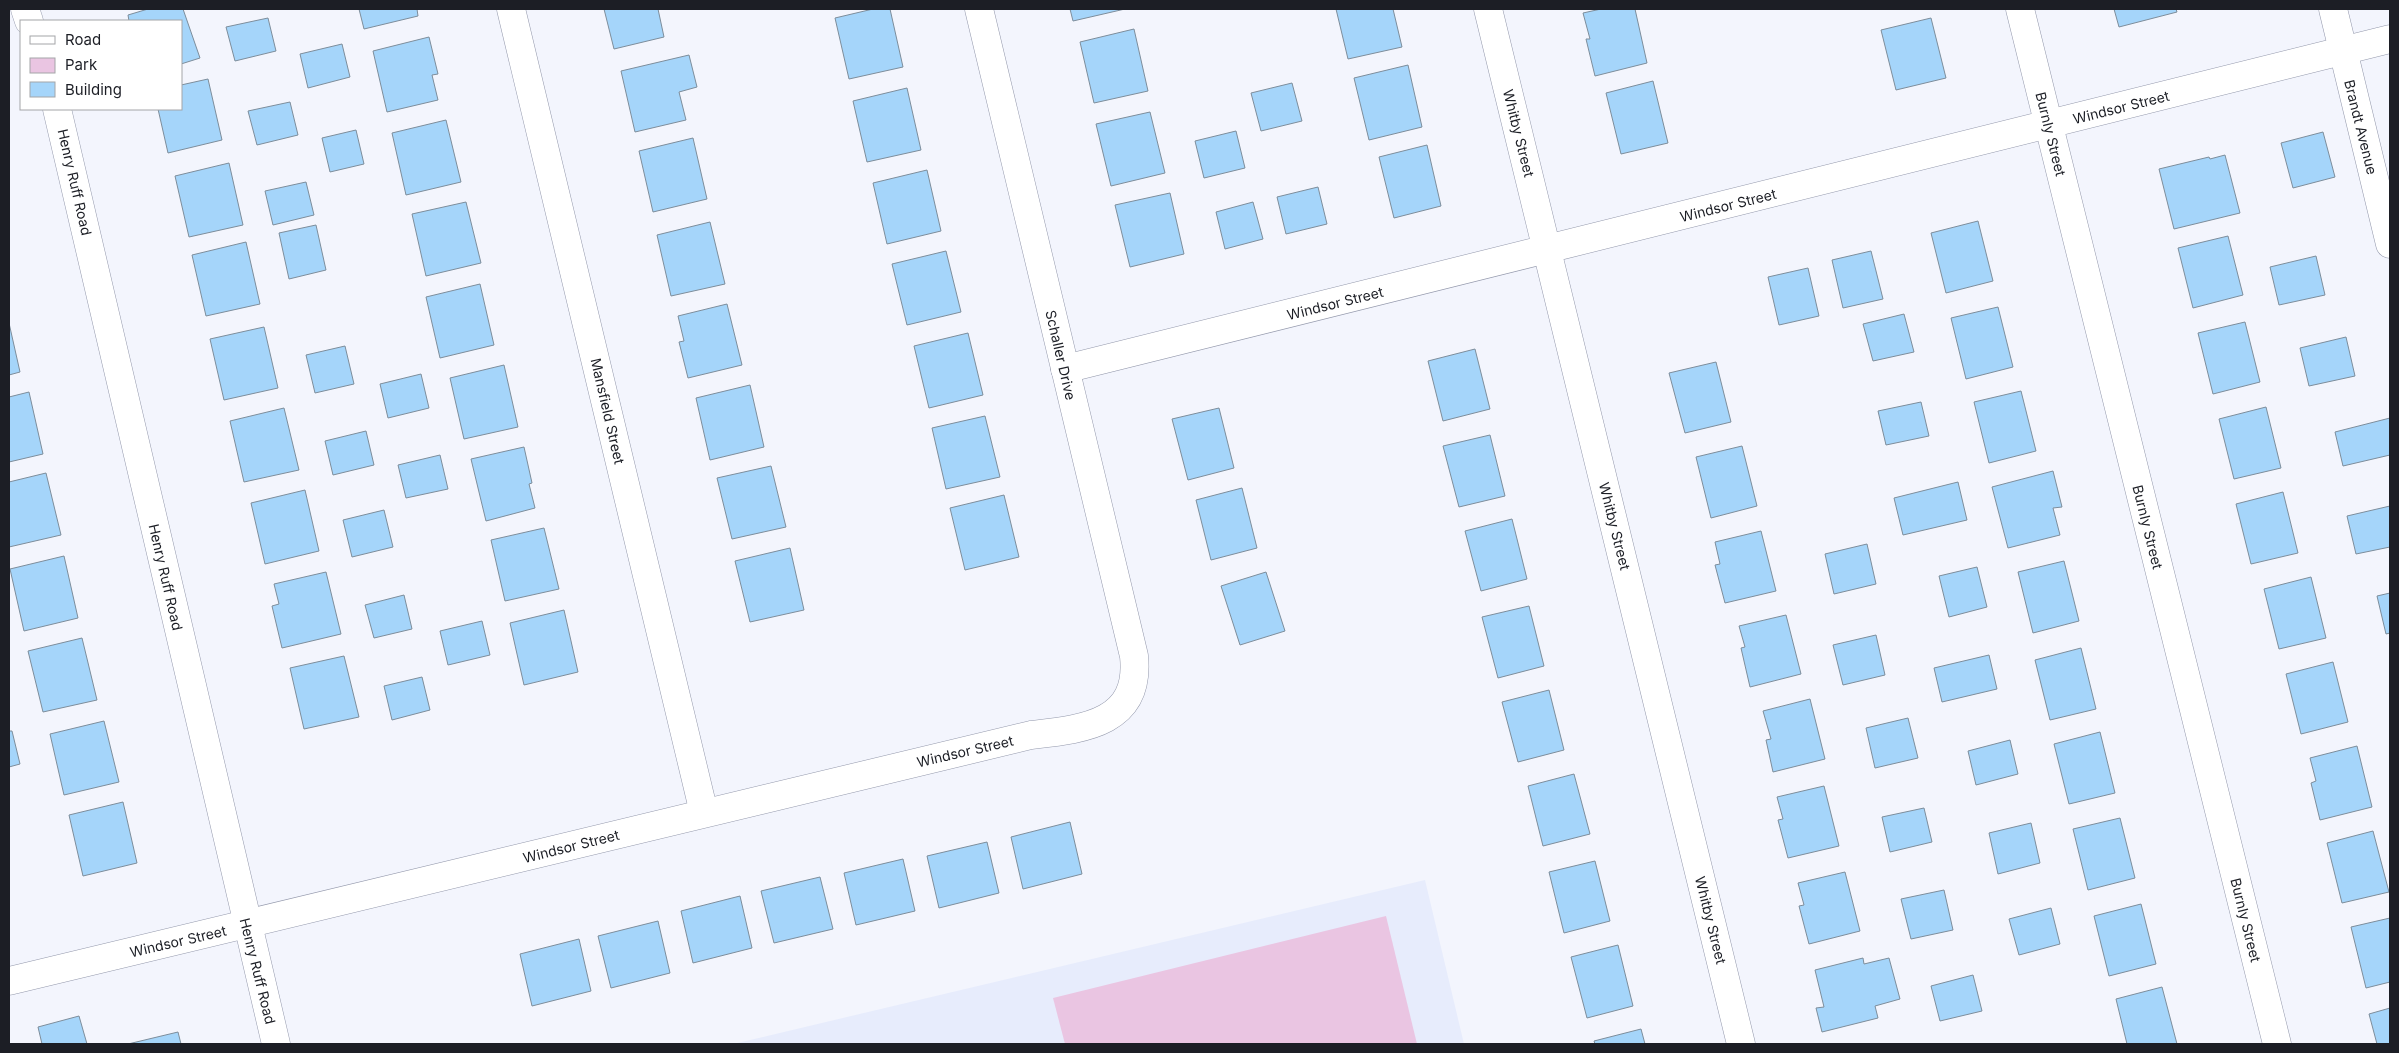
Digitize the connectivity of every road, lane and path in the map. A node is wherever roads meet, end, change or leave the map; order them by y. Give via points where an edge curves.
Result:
1 (511, 9) edge
2 (979, 9) edge
3 (1488, 9) edge
4 (2020, 9) edge
5 (2333, 9) edge
6 (2390, 39) edge
7 (2342, 51) junction
8 (57, 110) edge
9 (2049, 125) junction
10 (2390, 244) edge
11 (1547, 250) junction
12 (1065, 369) junction
13 (1126, 700) joint
14 (704, 813) junction
15 (246, 924) junction
16 (9, 981) edge
17 (276, 1044) edge
18 (1741, 1044) edge
19 (2277, 1044) edge

1 - 14 street, Mansfield Street
2 - 12 street, Schaller Drive
3 - 11 street, Whitby Street
4 - 9 street, Burnly Street
5 - 7 street, Brandt Avenue
6 - 7 street, Windsor Street
7 - 9 street, Windsor Street
7 - 10 street, Brandt Avenue
8 - 15 street, Henry Ruff Road
9 - 11 street, Windsor Street
9 - 19 street, Burnly Street
11 - 12 street, Windsor Street
11 - 18 street, Whitby Street
12 - 13 street, Schaller Drive via 1134,656 1136,672 1133,688
13 - 14 street, Windsor Street via 1102,722 1069,731 1031,735
14 - 15 street, Windsor Street
15 - 16 street, Windsor Street
15 - 17 street, Henry Ruff Road

